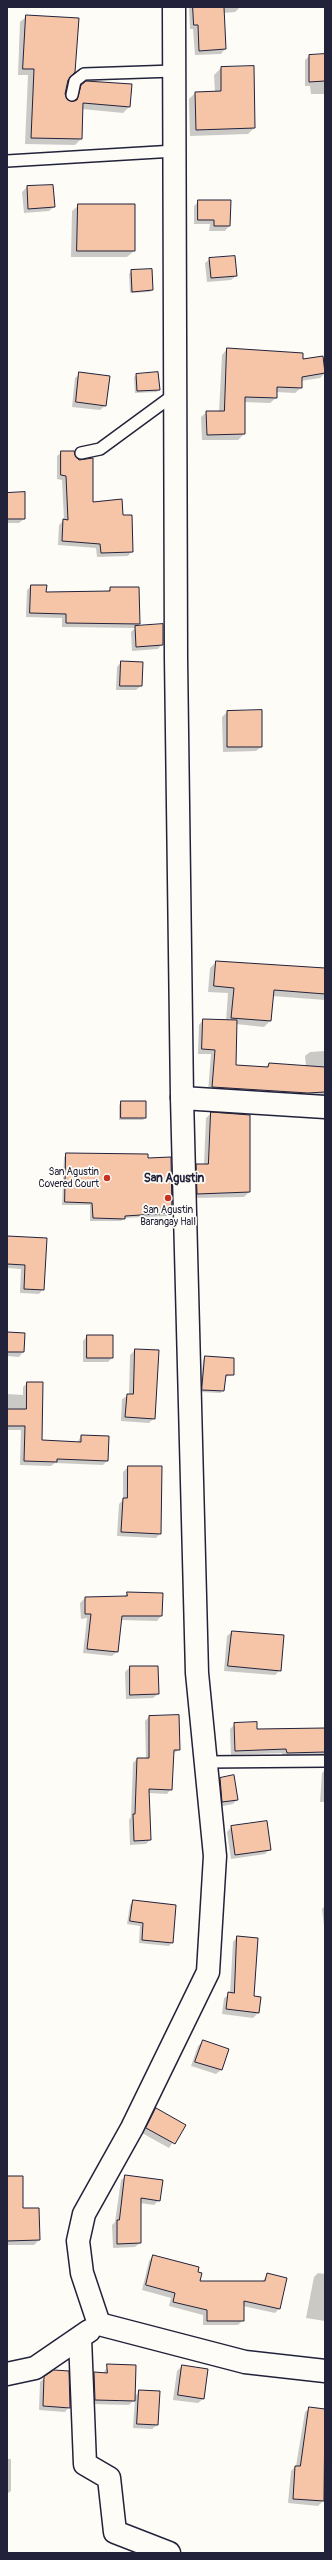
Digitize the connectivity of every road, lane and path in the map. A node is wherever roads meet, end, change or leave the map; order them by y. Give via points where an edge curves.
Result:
1 (174, 7) edge
2 (174, 72) junction
3 (72, 95) dead end
4 (175, 151) junction
5 (7, 161) edge
6 (175, 394) junction
7 (81, 453) dead end
8 (182, 1098) junction
9 (325, 1107) edge
10 (325, 1761) edge
11 (206, 1762) junction
12 (100, 2324) junction
13 (80, 2338) junction
14 (325, 2371) edge
15 (7, 2374) edge
16 (169, 2553) edge

1 - 2 street
2 - 3 lane via 84,74 75,81
2 - 4 street
4 - 5 lane
4 - 6 street
6 - 7 lane via 100,449
6 - 8 street
8 - 9 street
8 - 11 street via 197,1673
10 - 11 lane
11 - 12 street via 215,1856 208,1972 132,2128 84,2214 78,2241 82,2274
12 - 13 street
12 - 14 street via 245,2362
13 - 15 street via 35,2368
13 - 16 street via 85,2464 109,2478 115,2532

